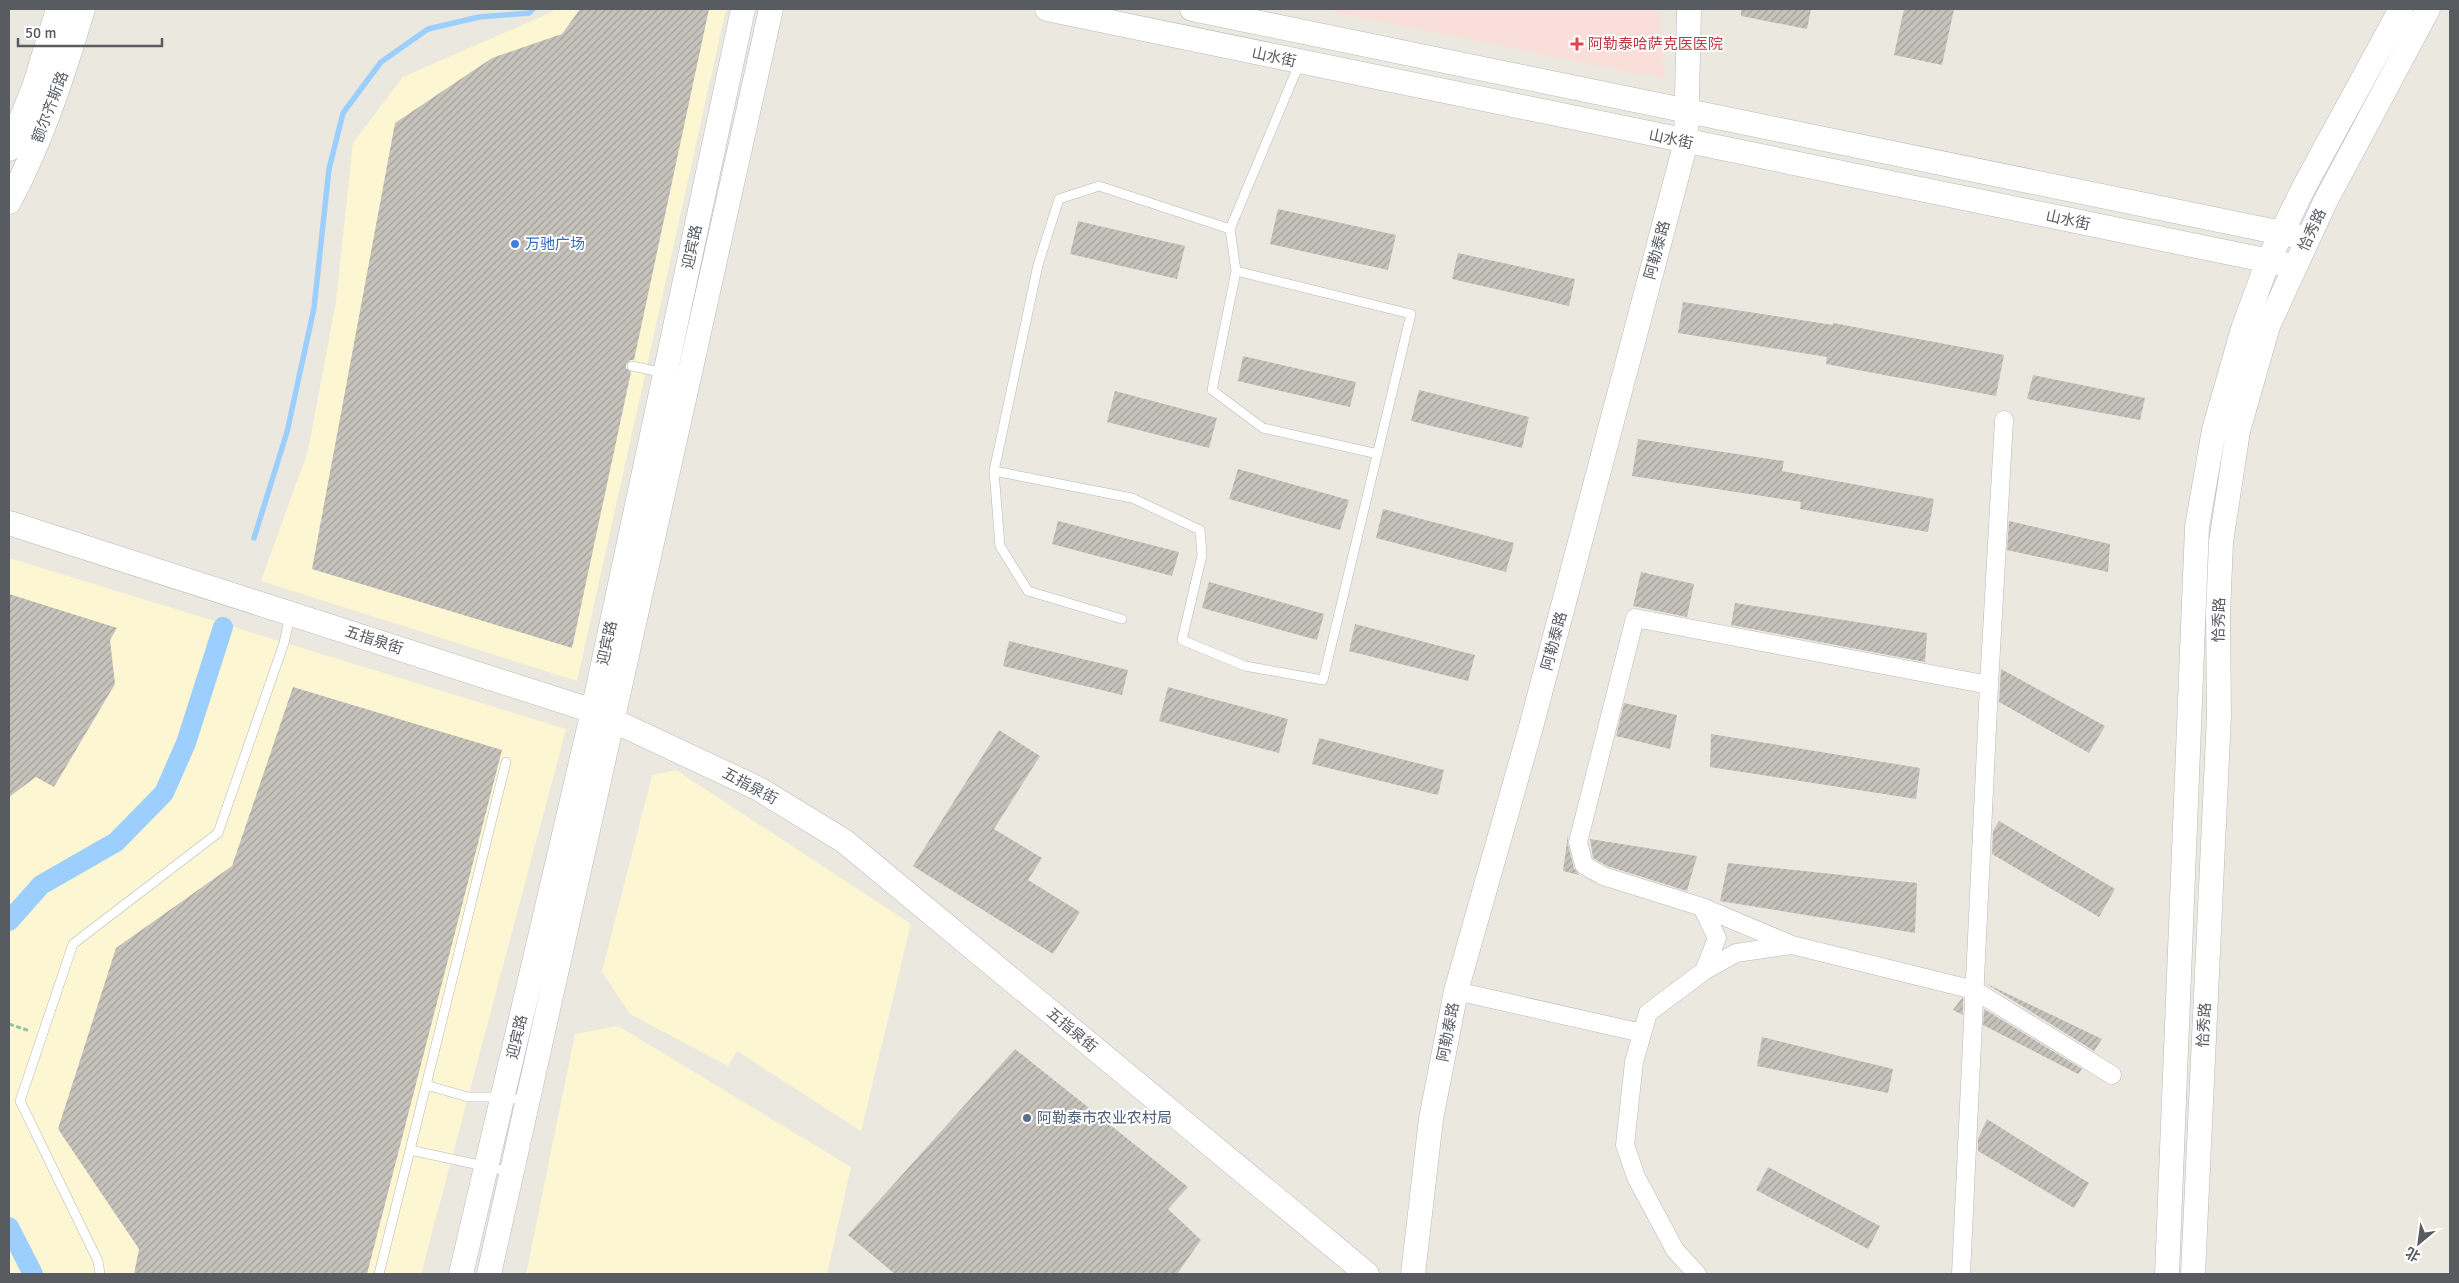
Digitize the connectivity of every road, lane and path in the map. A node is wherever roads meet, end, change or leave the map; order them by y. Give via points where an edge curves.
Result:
1 (58, 9) edge
2 (83, 9) edge
3 (743, 9) edge
4 (771, 9) edge
5 (1047, 9) edge
6 (1192, 9) edge
7 (1689, 9) edge
8 (2401, 9) edge
9 (2428, 9) edge
10 (1300, 62) junction
11 (1686, 111) junction
12 (1686, 142) junction
13 (9, 150) edge
14 (9, 202) edge
15 (1230, 229) junction
16 (2282, 233) junction
17 (2308, 239) junction
18 (2268, 260) junction
19 (2295, 266) junction
20 (1236, 271) junction
21 (632, 366) dead end
22 (665, 373) junction
23 (2004, 420) dead end
24 (1378, 454) junction
25 (994, 471) junction
26 (9, 523) edge
27 (291, 614) junction
28 (1122, 619) dead end
29 (1989, 686) junction
30 (603, 715) junction
31 (506, 762) dead end
32 (1702, 907) junction
33 (1792, 944) junction
34 (1704, 971) junction
35 (1974, 990) junction
36 (1456, 991) junction
37 (9, 1024) edge
38 (1642, 1033) junction
39 (42, 1035) junction
40 (2112, 1074) dead end
41 (426, 1085) junction
42 (503, 1097) junction
43 (528, 1101) junction
44 (410, 1150) junction
45 (487, 1166) junction
46 (512, 1172) junction
47 (100, 1274) edge
48 (379, 1274) edge
49 (461, 1274) edge
50 (489, 1274) edge
51 (1367, 1274) edge
52 (1413, 1274) edge
53 (1697, 1274) edge
54 (1962, 1274) edge
55 (2166, 1274) edge
56 (2193, 1274) edge

1 - 13 main road, 额尔齐斯路 via 34,87
2 - 14 main road, 额尔齐斯路 via 63,77
3 - 22 main road, 迎宾路
4 - 30 main road, 迎宾路
5 - 10 main road, 山水街 via 1114,19
6 - 11 main road, 山水街
7 - 11 main road, 阿勒泰路
8 - 16 main road, 恰秀路
9 - 17 main road, 恰秀路 via 2324,202
10 - 12 main road, 山水街
10 - 15 lane
11 - 12 main road, 阿勒泰路
11 - 16 main road, 山水街
12 - 18 main road, 山水街
12 - 36 main road, 阿勒泰路 via 1531,726
15 - 20 lane
15 - 25 lane via 1099,186 1059,199 1038,265
16 - 17 main road, 山水街
16 - 18 main road, 恰秀路
17 - 19 main road, 恰秀路
18 - 19 main road, 山水街
18 - 55 main road, 恰秀路 via 2243,329 2214,430 2198,527
19 - 56 main road, 恰秀路 via 2268,326 2238,431 2221,542 2218,715
20 - 24 lane via 1212,390 1263,428
20 - 24 lane via 1411,314
21 - 22 lane
22 - 30 main road, 迎宾路
23 - 29 street
24 - 25 lane via 1323,680 1245,666 1182,640 1202,555 1200,530 1132,498
25 - 28 lane via 1000,546 1028,591
26 - 27 main road, 五指泉街
27 - 30 main road, 五指泉街
27 - 39 lane via 284,643 218,833 73,944
29 - 32 street via 1635,618 1578,842 1584,865 1603,876
29 - 35 street
30 - 42 main road, 迎宾路
30 - 43 main road, 迎宾路
30 - 51 main road, 五指泉街 via 760,789 844,841
31 - 41 lane
32 - 33 street
32 - 34 street via 1717,938
33 - 34 street via 1736,953
33 - 35 street
34 - 38 street via 1648,1014
35 - 40 street
35 - 54 street
36 - 38 street
36 - 52 main road, 阿勒泰路 via 1431,1119
37 - 39 path
38 - 53 street via 1634,1062 1625,1145 1636,1177 1675,1250
39 - 47 lane via 20,1101 98,1261
41 - 42 lane via 468,1097
41 - 44 lane
42 - 43 lane
42 - 45 main road, 迎宾路
43 - 46 main road, 迎宾路
44 - 45 lane
44 - 48 lane
45 - 46 lane
45 - 49 main road, 迎宾路
46 - 50 main road, 迎宾路

